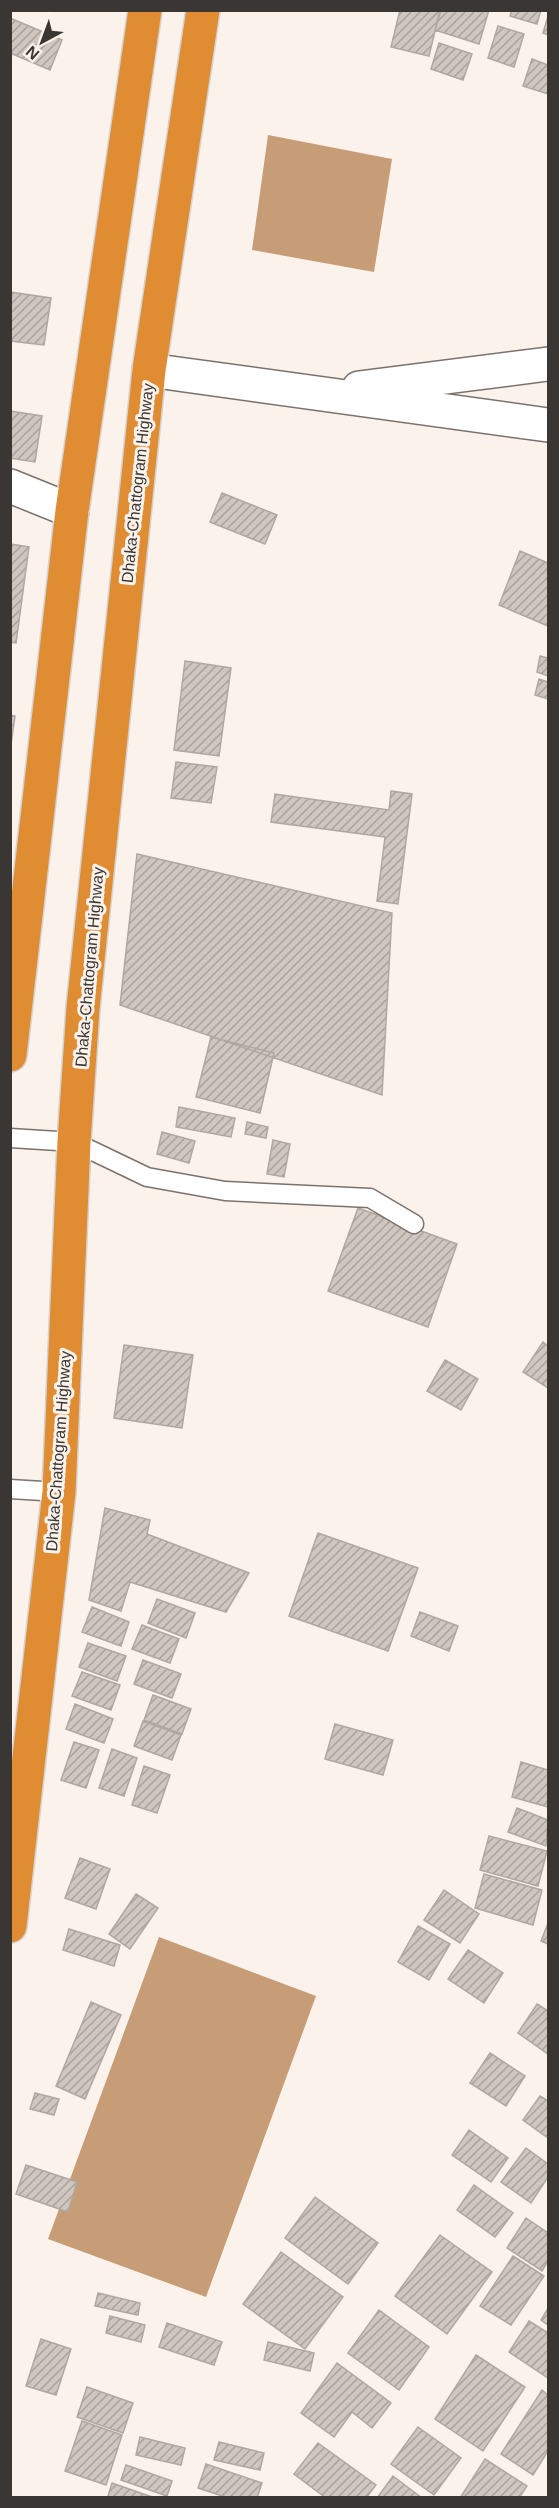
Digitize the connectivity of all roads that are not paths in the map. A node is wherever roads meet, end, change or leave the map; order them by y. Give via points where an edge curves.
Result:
1 (145, 10) edge
2 (203, 10) edge
3 (549, 364) edge
4 (149, 370) junction
5 (322, 394) junction
6 (549, 425) edge
7 (10, 486) edge
8 (72, 510) junction
9 (10, 1054) edge
10 (10, 1138) edge
11 (74, 1142) junction
12 (414, 1224) dead end
13 (10, 1489) edge
14 (59, 1492) junction
15 (10, 1926) edge

1 - 8 highway
2 - 4 highway, Dhaka-Chattogram Highway
3 - 5 street
4 - 5 street
4 - 11 highway, Dhaka-Chattogram Highway via 83,1008
5 - 6 street
7 - 8 street
8 - 9 highway
10 - 11 lane
11 - 12 lane via 147,1177 225,1191 370,1198
11 - 14 highway, Dhaka-Chattogram Highway
13 - 14 lane
14 - 15 highway, Dhaka-Chattogram Highway

